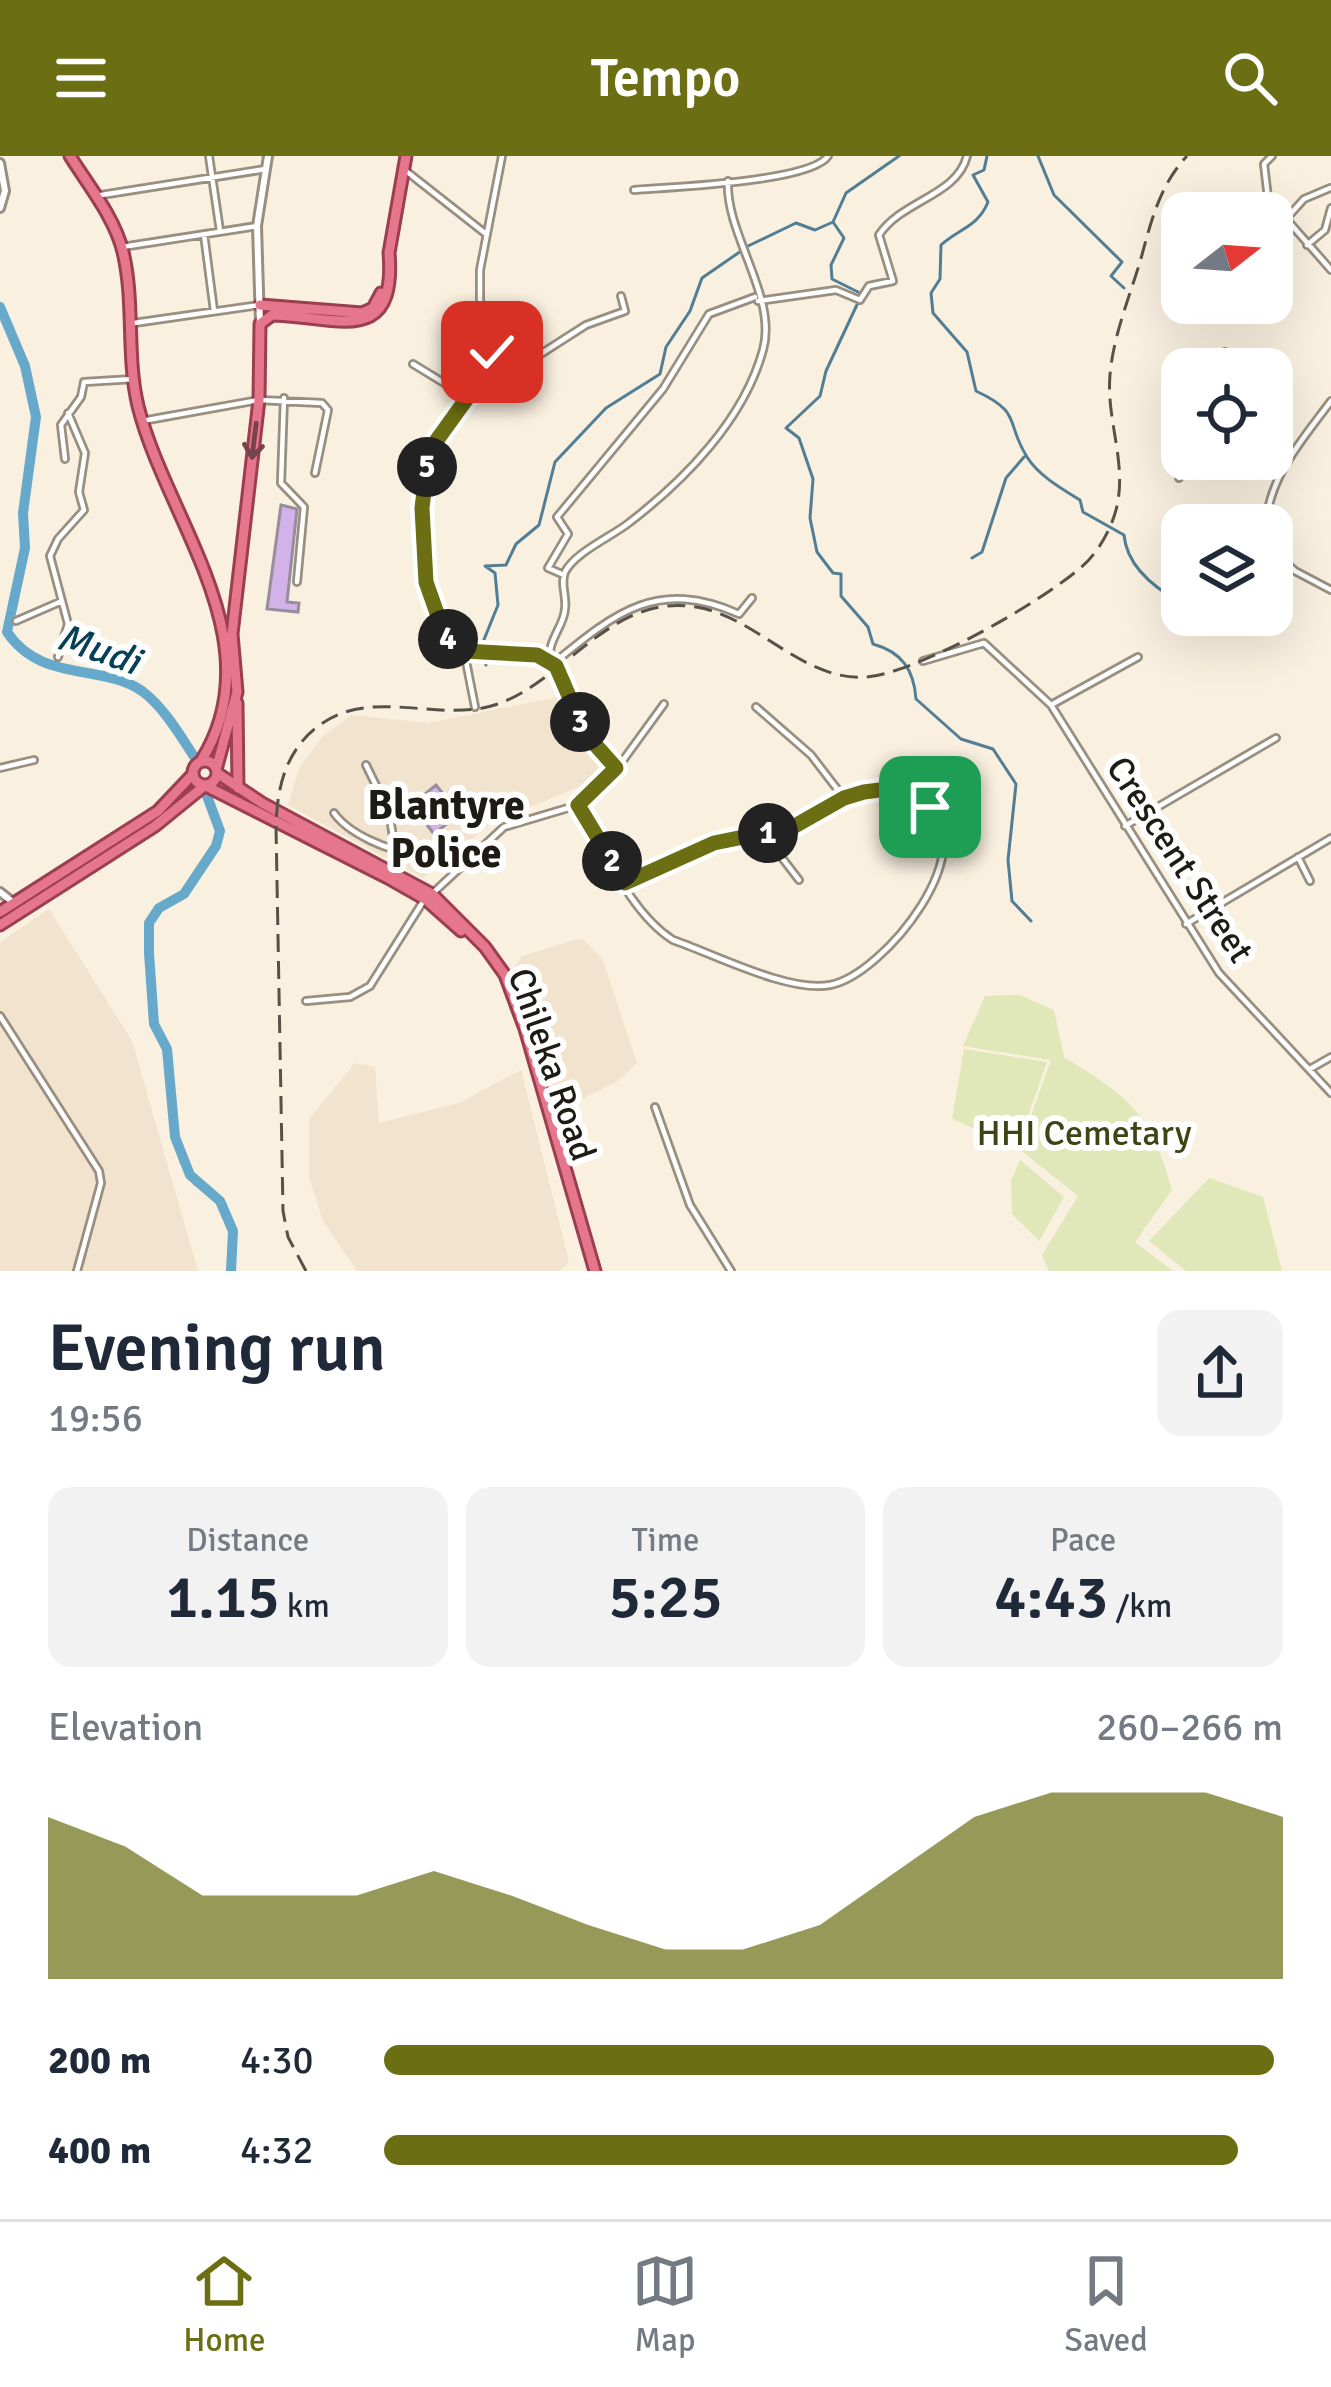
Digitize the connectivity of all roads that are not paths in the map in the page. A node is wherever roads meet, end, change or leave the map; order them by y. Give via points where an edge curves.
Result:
1 (70, 156) edge
2 (209, 156) edge
3 (268, 156) edge
4 (406, 156) edge
5 (502, 156) edge
6 (828, 156) edge
7 (967, 156) edge
8 (1272, 156) edge
9 (0, 163) edge
10 (403, 168) junction
11 (266, 169) junction
12 (212, 176) junction
13 (728, 181) junction
14 (1330, 188) edge
15 (634, 190) dead end
16 (1267, 192) edge
17 (95, 196) junction
18 (0, 208) edge
19 (1331, 208) edge
20 (1293, 211) edge
21 (257, 226) junction
22 (1293, 228) edge
23 (220, 231) junction
24 (204, 234) junction
25 (485, 235) junction
26 (1307, 245) junction
27 (122, 247) junction
28 (389, 252) junction
29 (1331, 271) edge
30 (621, 296) dead end
31 (758, 299) junction
32 (260, 305) junction
33 (214, 311) junction
34 (129, 324) junction
35 (260, 324) junction
36 (492, 352) junction
37 (413, 364) dead end
38 (134, 380) junction
39 (467, 397) junction
40 (284, 398) junction
41 (259, 400) junction
42 (1331, 400) edge
43 (68, 413) junction
44 (142, 421) junction
45 (1293, 455) edge
46 (65, 459) dead end
47 (315, 473) dead end
48 (1293, 569) edge
49 (564, 575) junction
50 (297, 582) dead end
51 (1331, 590) edge
52 (752, 598) dead end
53 (62, 601) junction
54 (16, 621) dead end
55 (464, 651) junction
56 (58, 657) dead end
57 (1138, 657) dead end
58 (923, 661) dead end
59 (556, 664) junction
60 (237, 692) junction
61 (664, 704) dead end
62 (1051, 705) junction
63 (476, 707) dead end
64 (756, 707) dead end
65 (1276, 738) dead end
66 (34, 760) dead end
67 (201, 760) junction
68 (366, 765) dead end
69 (0, 768) edge
70 (616, 768) junction
71 (217, 770) junction
72 (193, 774) junction
73 (205, 786) junction
74 (238, 788) junction
75 (844, 798) junction
76 (578, 805) junction
77 (334, 813) dead end
78 (1125, 826) junction
79 (770, 833) junction
80 (1331, 838) edge
81 (395, 849) junction
82 (1298, 856) junction
83 (467, 859) junction
84 (799, 880) dead end
85 (1310, 881) dead end
86 (625, 883) junction
87 (0, 892) edge
88 (428, 897) junction
89 (14, 903) junction
90 (0, 912) edge
91 (1186, 924) junction
92 (0, 925) edge
93 (306, 1001) dead end
94 (0, 1016) edge
95 (1331, 1057) edge
96 (1310, 1070) junction
97 (1331, 1093) edge
98 (655, 1107) dead end
99 (726, 1270) edge
100 (77, 1271) edge
101 (593, 1271) edge

1 - 17 highway
2 - 12 street
3 - 11 street
4 - 10 highway
5 - 25 street
6 - 13 street via 816,168
7 - 31 street via 958,180 889,220 880,235 893,281 868,286 860,300 836,290
8 - 16 street via 1264,164
9 - 18 street
10 - 25 street
10 - 28 highway
11 - 12 street
11 - 21 street
12 - 17 street
12 - 23 street
13 - 15 street
13 - 31 street
14 - 20 street
17 - 27 highway
19 - 26 street via 1325,230
21 - 23 street
21 - 32 street
22 - 26 street
23 - 24 street
24 - 27 street
24 - 33 street
25 - 36 street via 480,300
26 - 29 street
27 - 34 highway
28 - 32 highway via 380,298 368,311
28 - 35 highway via 387,295 371,319 272,315
30 - 36 street via 625,311 586,325 522,366
31 - 49 street via 764,348 733,416 656,501
31 - 49 street via 709,314 662,389 557,517 568,534 548,568
32 - 33 street
32 - 35 street
33 - 34 street
34 - 38 highway
35 - 41 highway
36 - 39 street
37 - 39 street
38 - 43 street via 84,382
38 - 44 highway
39 - 55 street via 429,451 422,508 426,582 445,636
40 - 41 street
40 - 47 street via 328,410
40 - 50 street via 280,483 304,506
41 - 44 street
41 -> 60 highway via 232,634
42 - 45 street
43 - 46 street via 61,425
43 - 53 street via 85,453 84,510 50,556
44 - 67 highway via 205,570 226,670 220,718
48 - 51 street
49 - 59 street via 566,610 550,647
52 - 59 street via 739,614 680,599 617,613
53 - 54 street
53 - 56 street via 68,624
55 - 59 street via 537,655
55 - 63 street
57 - 62 street
58 - 62 street, Crescent Street via 984,643
59 - 70 street via 585,733
60 - 71 highway
60 - 74 highway
61 - 70 street
62 - 78 street, Crescent Street
64 - 75 street via 811,754
65 - 78 street
66 - 69 street
67 - 71 highway
67 - 72 highway
68 - 81 street via 389,812
70 - 76 street
71 - 73 highway
71 - 74 highway
72 - 73 highway
72 - 89 highway via 158,811
73 - 88 highway
73 - 92 highway
74 - 88 highway
75 - 79 street
75 - 86 street via 884,788 907,793 930,807 942,834 937,875 920,913 844,981 796,983 673,940
76 - 83 street via 504,827
76 - 86 street
77 - 81 street
78 - 91 street, Crescent Street
79 - 84 street
79 - 86 street via 714,843
80 - 82 street
81 - 83 street via 411,853 453,840
82 - 85 street
82 - 91 street
83 - 88 street
87 - 89 street
88 - 93 street via 370,986 350,997
88 - 101 highway, Chileka Road via 479,947 505,989
89 - 90 highway
91 - 96 street, Crescent Street via 1219,973
94 - 100 street via 99,1171
95 - 96 street
96 - 97 street, Crescent Street
98 - 99 street via 680,1184

